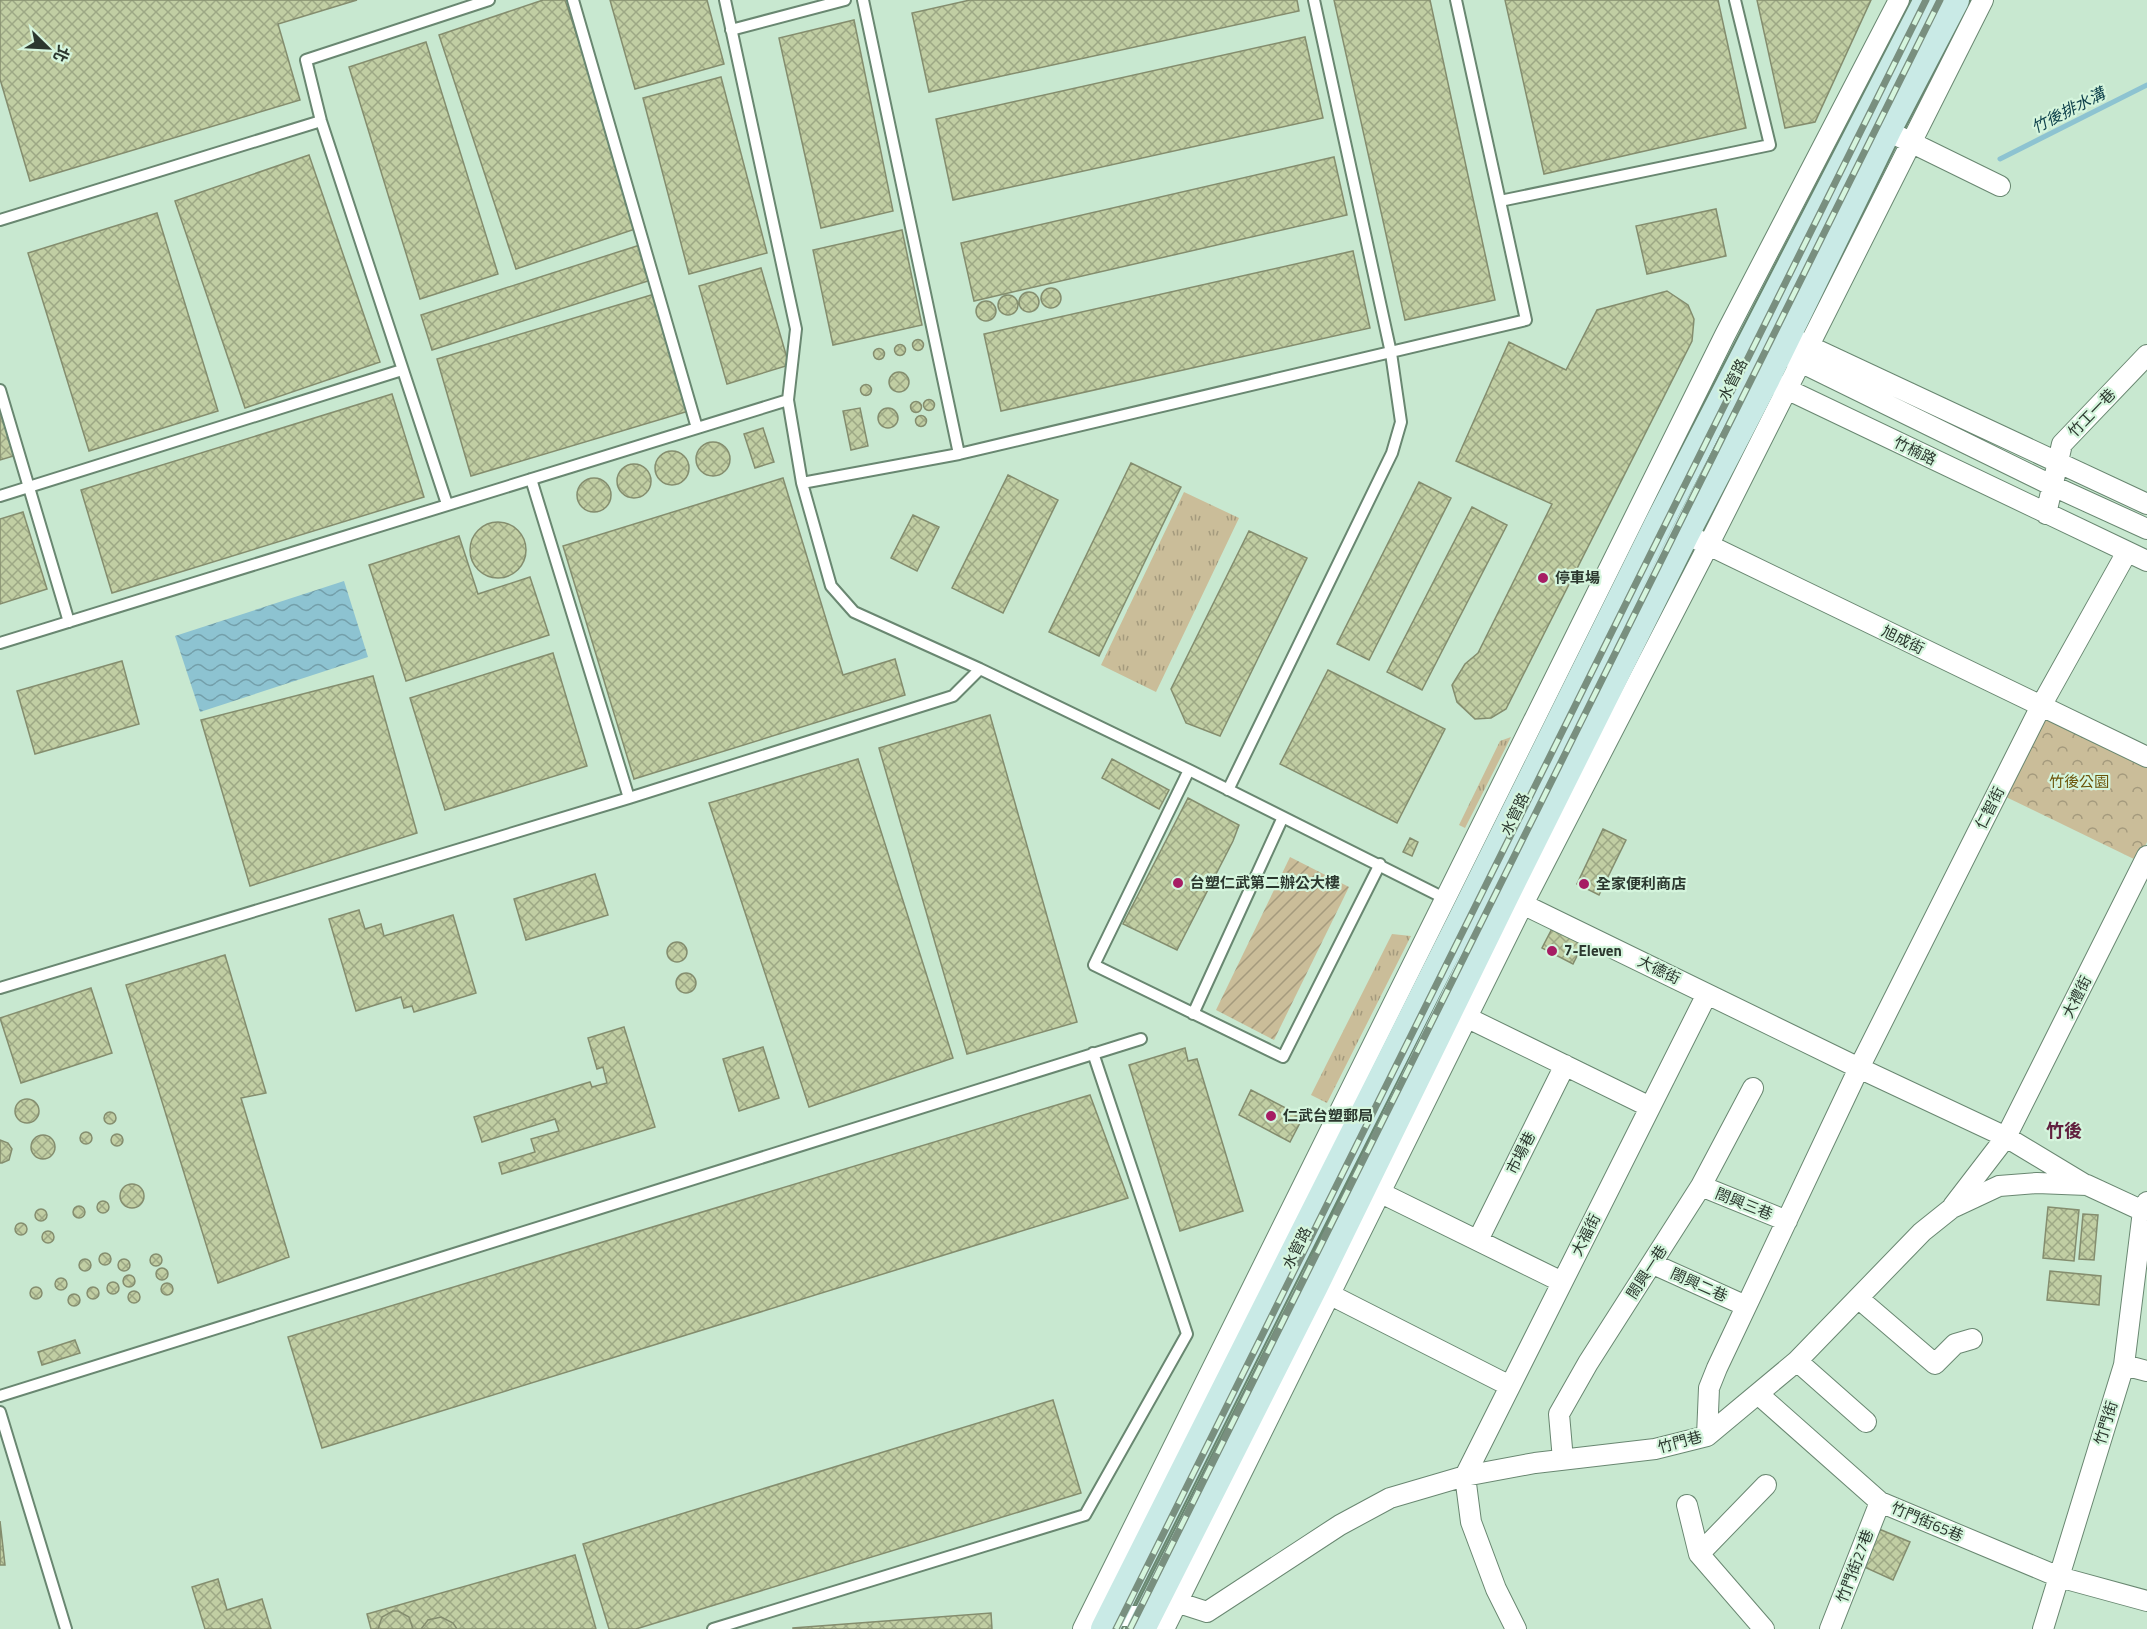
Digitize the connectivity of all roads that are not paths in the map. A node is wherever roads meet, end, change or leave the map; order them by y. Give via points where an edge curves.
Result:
1 (489, 0) edge
2 (573, 0) edge
3 (725, 0) edge
4 (845, 0) edge
5 (864, 0) edge
6 (1314, 0) edge
7 (1456, 0) edge
8 (1735, 0) edge
9 (1899, 0) edge
10 (1928, 0) edge
11 (1955, 0) edge
12 (1983, 0) edge
13 (732, 30) junction
14 (321, 121) junction
15 (1899, 136) junction
16 (2000, 186) dead end
17 (1500, 201) junction
18 (0, 220) edge
19 (1725, 335) junction
20 (1779, 348) junction
21 (1391, 353) junction
22 (2147, 355) edge
23 (402, 370) junction
24 (1775, 384) junction
25 (0, 390) edge
26 (788, 400) junction
27 (697, 428) junction
28 (959, 454) junction
29 (2058, 463) junction
30 (531, 479) junction
31 (802, 483) junction
32 (2053, 486) junction
33 (29, 487) junction
34 (0, 496) edge
35 (447, 504) junction
36 (2147, 504) edge
37 (2046, 514) junction
38 (2147, 529) edge
39 (1684, 534) junction
40 (2127, 552) junction
41 (2147, 561) edge
42 (69, 622) junction
43 (0, 643) edge
44 (980, 669) junction
45 (2041, 706) junction
46 (2147, 757) edge
47 (1189, 771) junction
48 (1228, 790) junction
49 (629, 798) junction
50 (1283, 817) junction
51 (2147, 856) edge
52 (1380, 864) junction
53 (1492, 889) junction
54 (1456, 904) junction
55 (0, 988) edge
56 (1707, 994) junction
57 (1192, 1014) junction
58 (1466, 1017) junction
59 (1141, 1040) dead end
60 (1093, 1053) junction
61 (1565, 1065) junction
62 (1859, 1068) junction
63 (1753, 1088) dead end
64 (1650, 1107) junction
65 (2006, 1137) junction
66 (2086, 1185) junction
67 (1701, 1186) junction
68 (1379, 1192) junction
69 (1952, 1208) junction
70 (2146, 1209) edge
71 (1786, 1221) junction
72 (1478, 1240) junction
73 (1653, 1264) junction
74 (1562, 1282) junction
75 (1321, 1290) junction
76 (1858, 1298) junction
77 (1746, 1306) junction
78 (1972, 1339) dead end
79 (1797, 1361) junction
80 (2124, 1365) junction
81 (2147, 1371) edge
82 (1510, 1386) junction
83 (1758, 1394) junction
84 (0, 1396) edge
85 (0, 1412) edge
86 (1866, 1422) dead end
87 (1707, 1436) junction
88 (1563, 1460) junction
89 (1465, 1476) junction
90 (1766, 1485) dead end
91 (1880, 1502) junction
92 (1687, 1505) dead end
93 (1699, 1554) junction
94 (2059, 1577) junction
95 (2147, 1601) edge
96 (1176, 1602) junction
97 (1103, 1618) edge
98 (1151, 1626) edge
99 (66, 1629) edge
100 (713, 1629) edge
101 (1083, 1629) edge
102 (1516, 1629) edge
103 (1764, 1629) edge
104 (1830, 1629) edge
105 (2043, 1629) edge

1 - 14 lane via 306,60
2 - 27 lane
3 - 13 lane
4 - 13 lane
5 - 28 lane
6 - 21 lane
7 - 17 lane
8 - 17 lane via 1770,145
9 - 19 street, 水管路
10 - 20 street, 水管路
11 - 15 street, 水管路
12 - 15 street, 水管路
13 - 26 lane via 796,329
14 - 18 lane
14 - 23 lane
15 - 16 street
15 - 20 street, 水管路
17 - 21 lane via 1526,320
19 - 20 street, 竹楠路
19 - 53 street, 水管路
20 - 24 street, 水管路
20 - 29 street, 竹楠路
20 - 32 street, 竹楠路
20 - 39 street, 水管路
21 - 28 lane
21 - 48 lane via 1401,422 1392,453
22 - 29 street, 竹工一巷 via 2062,444
23 - 33 lane
23 - 35 lane
24 - 37 street, 竹楠路
24 - 39 street, 水管路
25 - 33 lane
26 - 27 lane
26 - 31 lane
27 - 30 lane
28 - 31 lane
29 - 32 street, 竹工一巷
29 - 36 street, 竹楠路
30 - 35 lane
30 - 49 lane
31 - 44 lane via 831,586 854,612
32 - 37 street, 竹工一巷
32 - 38 street, 竹楠路
33 - 34 lane
33 - 42 lane
35 - 42 lane
37 - 40 street, 竹楠路
39 - 45 street, 旭成街
39 - 53 street, 水管路
40 - 41 street, 竹楠路
40 - 45 street, 仁智街
42 - 43 lane
44 - 47 lane
44 - 49 lane via 953,696
45 - 46 street, 旭成街
45 - 62 street, 仁智街
47 - 48 lane
47 - 57 lane via 1094,965
48 - 50 lane
49 - 55 lane
50 - 52 lane
50 - 57 lane
51 - 65 street, 大禮街
52 - 54 lane
52 - 57 lane via 1283,1057
53 - 54 street, 水管路
53 - 56 street, 大德街
53 - 58 street, 水管路
53 - 75 street, 水管路
54 - 97 street, 水管路
56 - 62 street, 大德街
56 - 64 street, 大福街
58 - 61 street
58 - 68 street, 水管路
59 - 60 lane
60 - 84 lane
60 - 100 lane via 1187,1335 1085,1515
61 - 64 street
61 - 72 street, 市場巷
62 - 65 street, 大德街
62 - 71 street
63 - 67 street, 閤興一巷
64 - 74 street, 大福街
65 - 66 street, 大德街
65 - 69 street, 大禮街
66 - 69 street, 竹門巷 via 1999,1186
66 - 70 street, 竹門巷
67 - 71 street, 閤興三巷
67 - 73 street, 閤興一巷
68 - 72 street
68 - 75 street, 水管路
69 - 76 street, 竹門巷 via 1922,1232
70 - 80 street, 竹門街
71 - 77 street
72 - 74 street
73 - 77 street, 閤興二巷
73 - 88 street, 閤興一巷 via 1559,1414
74 - 82 street, 大福街
75 - 82 street
75 - 96 street, 水管路
75 - 98 street, 水管路
76 - 78 street via 1935,1364 1955,1344
76 - 79 street, 竹門巷
77 - 87 street via 1709,1388
79 - 83 street, 竹門巷
79 - 86 street
80 - 81 street
80 - 94 street, 竹門街
82 - 89 street, 大福街
83 - 87 street, 竹門巷
83 - 91 street, 竹門街65巷
85 - 99 lane
87 - 88 street, 竹門巷 via 1655,1449
88 - 89 street, 竹門巷
89 - 96 street, 竹門巷 via 1390,1498 1340,1525 1207,1612
89 - 102 street via 1471,1522
90 - 93 street
91 - 94 street, 竹門街65巷
91 - 104 street, 竹門街27巷
92 - 93 street
93 - 103 street
94 - 95 street, 竹門街65巷
94 - 105 street, 竹門街
96 - 98 street
97 - 98 street
97 - 101 street, 水管路

